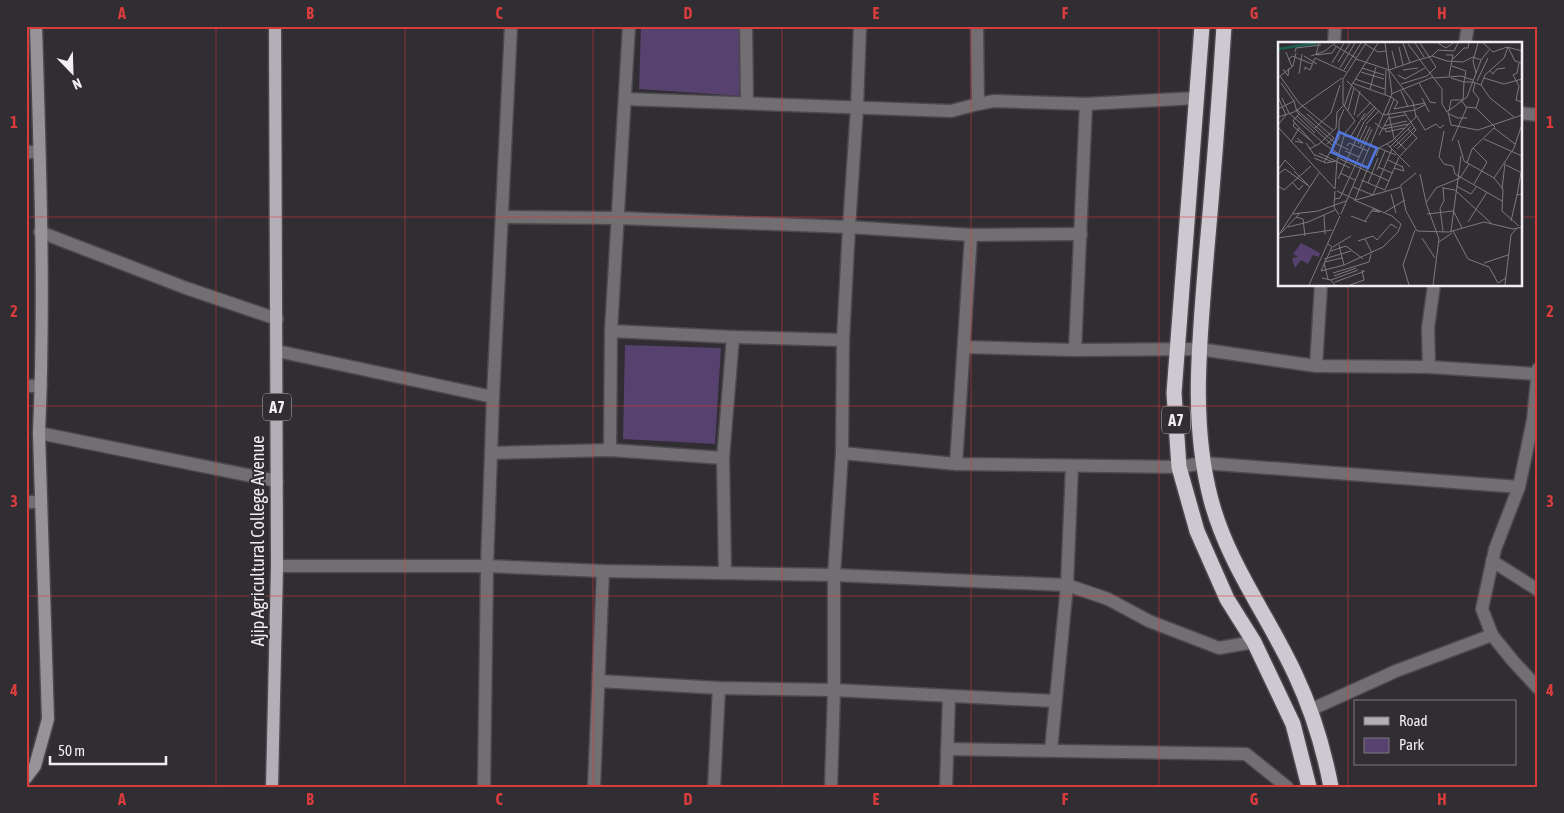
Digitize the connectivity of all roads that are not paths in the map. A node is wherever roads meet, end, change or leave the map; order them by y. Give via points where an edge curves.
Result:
1 (36, 26) edge
2 (275, 26) edge
3 (511, 26) edge
4 (629, 26) edge
5 (746, 26) edge
6 (860, 26) edge
7 (977, 26) edge
8 (1202, 26) edge
9 (1224, 26) edge
10 (1335, 26) edge
11 (1468, 26) edge
12 (1334, 42) edge
13 (1465, 42) edge
14 (625, 98) junction
15 (1196, 98) junction
16 (747, 102) junction
17 (978, 104) junction
18 (1086, 104) junction
19 (857, 108) junction
20 (1522, 113) edge
21 (1538, 116) edge
22 (26, 152) edge
23 (39, 152) junction
24 (503, 217) junction
25 (618, 218) junction
26 (848, 227) junction
27 (40, 232) junction
28 (1081, 234) junction
29 (971, 235) junction
30 (1321, 286) edge
31 (1434, 286) edge
32 (277, 319) junction
33 (611, 331) junction
34 (733, 337) junction
35 (843, 340) junction
36 (964, 348) junction
37 (1178, 349) junction
38 (1199, 349) junction
39 (1075, 350) junction
40 (277, 351) junction
41 (1316, 366) junction
42 (1429, 367) junction
43 (1537, 371) edge
44 (26, 386) edge
45 (41, 386) junction
46 (493, 397) junction
47 (39, 433) junction
48 (610, 450) junction
49 (842, 453) junction
50 (492, 454) junction
51 (723, 458) junction
52 (956, 464) junction
53 (1203, 464) junction
54 (1072, 466) junction
55 (1179, 467) junction
56 (277, 481) junction
57 (1518, 487) junction
58 (26, 502) edge
59 (41, 502) junction
60 (1492, 561) junction
61 (277, 566) junction
62 (488, 566) junction
63 (603, 571) junction
64 (726, 573) junction
65 (834, 575) junction
66 (1067, 585) junction
67 (1538, 590) edge
68 (1492, 634) junction
69 (1254, 642) junction
70 (599, 681) junction
71 (719, 688) junction
72 (1538, 688) edge
73 (834, 690) junction
74 (949, 697) junction
75 (1055, 701) junction
76 (1310, 710) junction
77 (947, 750) junction
78 (1051, 750) junction
79 (26, 778) edge
80 (1305, 786) edge
81 (272, 787) edge
82 (484, 787) edge
83 (594, 787) edge
84 (714, 787) edge
85 (831, 787) edge
86 (946, 787) edge
87 (1287, 787) edge
88 (1331, 787) edge

1 - 23 main road
2 - 32 main road, Ajip Agricultural College Avenue / A7
3 - 24 street
4 - 14 street
5 - 16 street
6 - 19 street
7 - 17 street
8 - 15 highway, A7
9 - 38 highway, A7
10 - 12 street
11 - 13 street
14 - 16 street
14 - 25 street
15 - 18 street
15 - 37 highway, A7
16 - 19 street
17 - 18 street via 994,101
17 - 19 street via 951,111
18 - 28 street
19 - 26 street
20 - 21 street
22 - 23 street
23 - 27 main road
24 - 25 street
24 - 46 street
25 - 26 street
25 - 33 street
26 - 29 street
26 - 35 street
27 - 32 street
27 - 45 main road
28 - 29 street
28 - 39 street
29 - 36 street
30 - 41 street
31 - 42 street via 1428,328
32 - 40 main road, Ajip Agricultural College Avenue / A7
33 - 34 street
33 - 48 street
34 - 35 street
34 - 51 street
35 - 49 street
36 - 39 street
36 - 52 street
37 - 38 street
37 - 39 street
37 - 55 highway, A7 via 1174,393
38 - 41 street
38 - 53 highway, A7 via 1199,428
40 - 46 street
40 - 56 main road, Ajip Agricultural College Avenue / A7
41 - 42 street
42 - 43 street
43 - 57 street via 1533,420
44 - 45 street
45 - 47 main road
46 - 50 street
47 - 56 street
47 - 59 main road
48 - 50 street
48 - 51 street
49 - 52 street
49 - 65 street
50 - 62 street
51 - 64 street
52 - 54 street
53 - 55 street
53 - 57 street
53 - 76 highway, A7 via 1226,547 1295,674
54 - 55 street
54 - 66 street
55 - 69 highway, A7 via 1197,531 1228,599
56 - 61 main road, Ajip Agricultural College Avenue / A7
57 - 60 street
58 - 59 street
59 - 79 main road via 48,719 34,766
60 - 67 street
60 - 68 street via 1482,608
61 - 62 street
61 - 81 main road, Ajip Agricultural College Avenue / A7
62 - 63 street
62 - 82 street
63 - 64 street
63 - 70 street
64 - 65 street
65 - 66 street
65 - 73 street
66 - 69 street via 1108,599 1149,621 1219,648
66 - 75 street
68 - 72 street
68 - 76 street via 1396,671
69 - 80 highway, A7 via 1292,724
70 - 71 street
70 - 83 street
71 - 73 street
71 - 84 street
73 - 74 street
73 - 85 street
74 - 75 street
74 - 77 street
75 - 78 street
76 - 88 highway, A7
77 - 78 street
77 - 86 street
78 - 87 street via 1246,754

